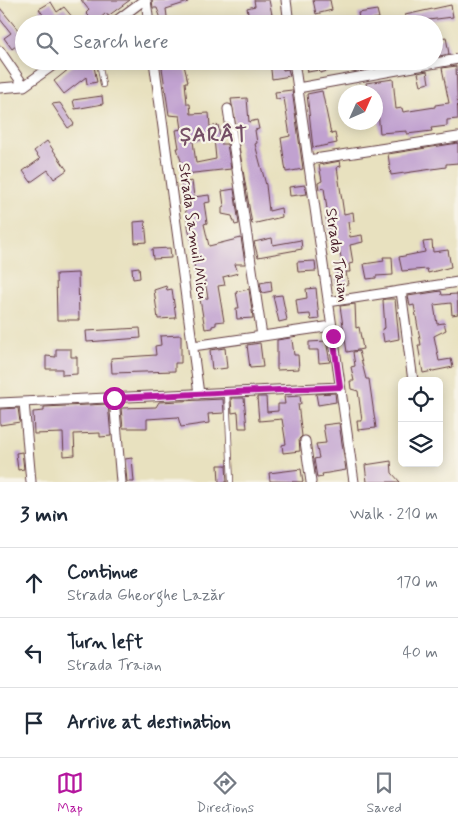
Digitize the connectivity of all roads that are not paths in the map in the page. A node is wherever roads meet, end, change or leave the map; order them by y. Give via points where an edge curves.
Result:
1 (145, 0) edge
2 (286, 0) edge
3 (124, 15) edge
4 (148, 15) edge
5 (288, 15) edge
6 (0, 51) edge
7 (458, 59) edge
8 (443, 62) edge
9 (46, 70) edge
10 (100, 70) edge
11 (155, 70) edge
12 (295, 70) edge
13 (397, 70) edge
14 (103, 85) dead end
15 (24, 86) junction
16 (0, 88) edge
17 (298, 88) junction
18 (228, 109) dead end
19 (458, 137) edge
20 (308, 160) junction
21 (458, 282) edge
22 (401, 291) junction
23 (328, 302) junction
24 (332, 326) junction
25 (262, 336) junction
26 (194, 346) junction
27 (412, 377) edge
28 (340, 387) junction
29 (227, 392) junction
30 (199, 394) junction
31 (114, 398) junction
32 (24, 402) junction
33 (0, 403) edge
34 (306, 441) dead end
35 (31, 482) edge
36 (121, 482) edge
37 (231, 482) edge
38 (311, 482) edge
39 (354, 482) edge

1 - 3 street
1 - 4 street
2 - 5 street
6 - 15 street
7 - 8 street
9 - 15 street
10 - 14 lane
11 - 26 street, Strada Samuil Micu
12 - 17 street, Strada Traian
13 - 17 street
15 - 16 street
17 - 20 street, Strada Traian
18 - 25 street
19 - 20 street
20 - 23 street, Strada Traian
21 - 22 street
22 - 23 street
22 - 27 street
23 - 24 street, Strada Traian
24 - 25 street
24 - 28 street, Strada Traian
25 - 26 street
26 - 30 street, Strada Samuil Micu
28 - 29 street
28 - 39 street, Strada Traian
29 - 30 street
29 - 37 lane
30 - 31 street
31 - 32 street
31 - 36 street
32 - 33 street
32 - 35 street
34 - 38 street

